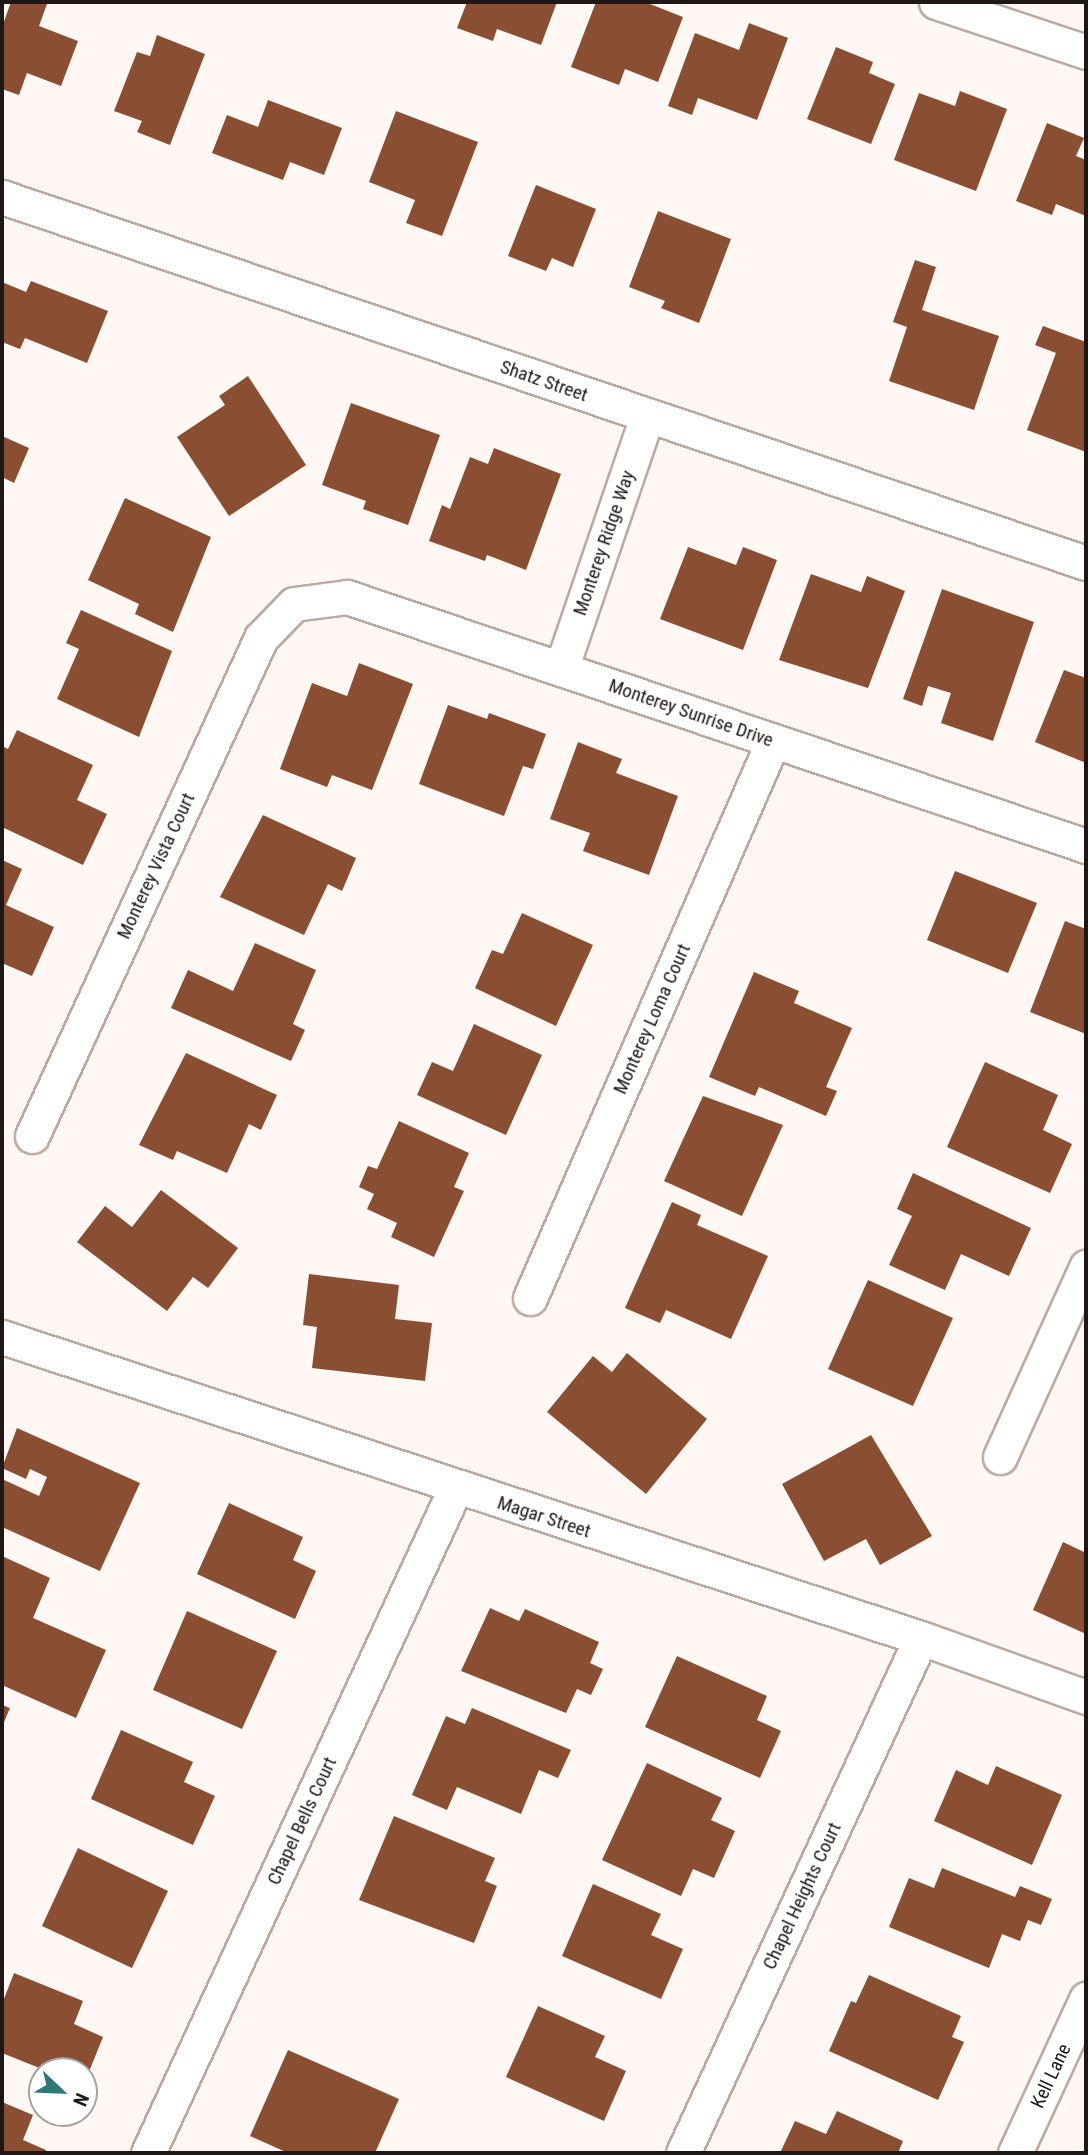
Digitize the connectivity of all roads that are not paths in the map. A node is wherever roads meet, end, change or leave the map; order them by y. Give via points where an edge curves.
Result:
1 (936, 2) edge
2 (1086, 52) edge
3 (2, 197) edge
4 (648, 416) junction
5 (1086, 563) edge
6 (294, 604) joint
7 (561, 669) junction
8 (774, 741) junction
9 (1086, 846) edge
10 (32, 1136) dead end
11 (1086, 1267) edge
12 (530, 1298) dead end
13 (2, 1337) edge
14 (1000, 1457) dead end
15 (455, 1489) junction
16 (921, 1638) junction
17 (1086, 1697) edge
18 (1086, 1999) edge
19 (148, 2153) edge
20 (683, 2153) edge
21 (1015, 2153) edge

1 - 2 street
3 - 4 street, Shatz Street
4 - 5 street, Shatz Street
4 - 7 street, Monterey Ridge Way
6 - 7 street, Monterey Sunrise Drive via 348,597
6 - 10 street, Monterey Vista Court via 261,638
7 - 8 street, Monterey Sunrise Drive
8 - 9 street, Monterey Sunrise Drive
8 - 12 street, Monterey Loma Court
11 - 14 street
13 - 15 street, Magar Street
15 - 16 street, Magar Street
15 - 19 street, Chapel Bells Court
16 - 17 street, Magar Street
16 - 20 street, Chapel Heights Court
18 - 21 street, Kell Lane

